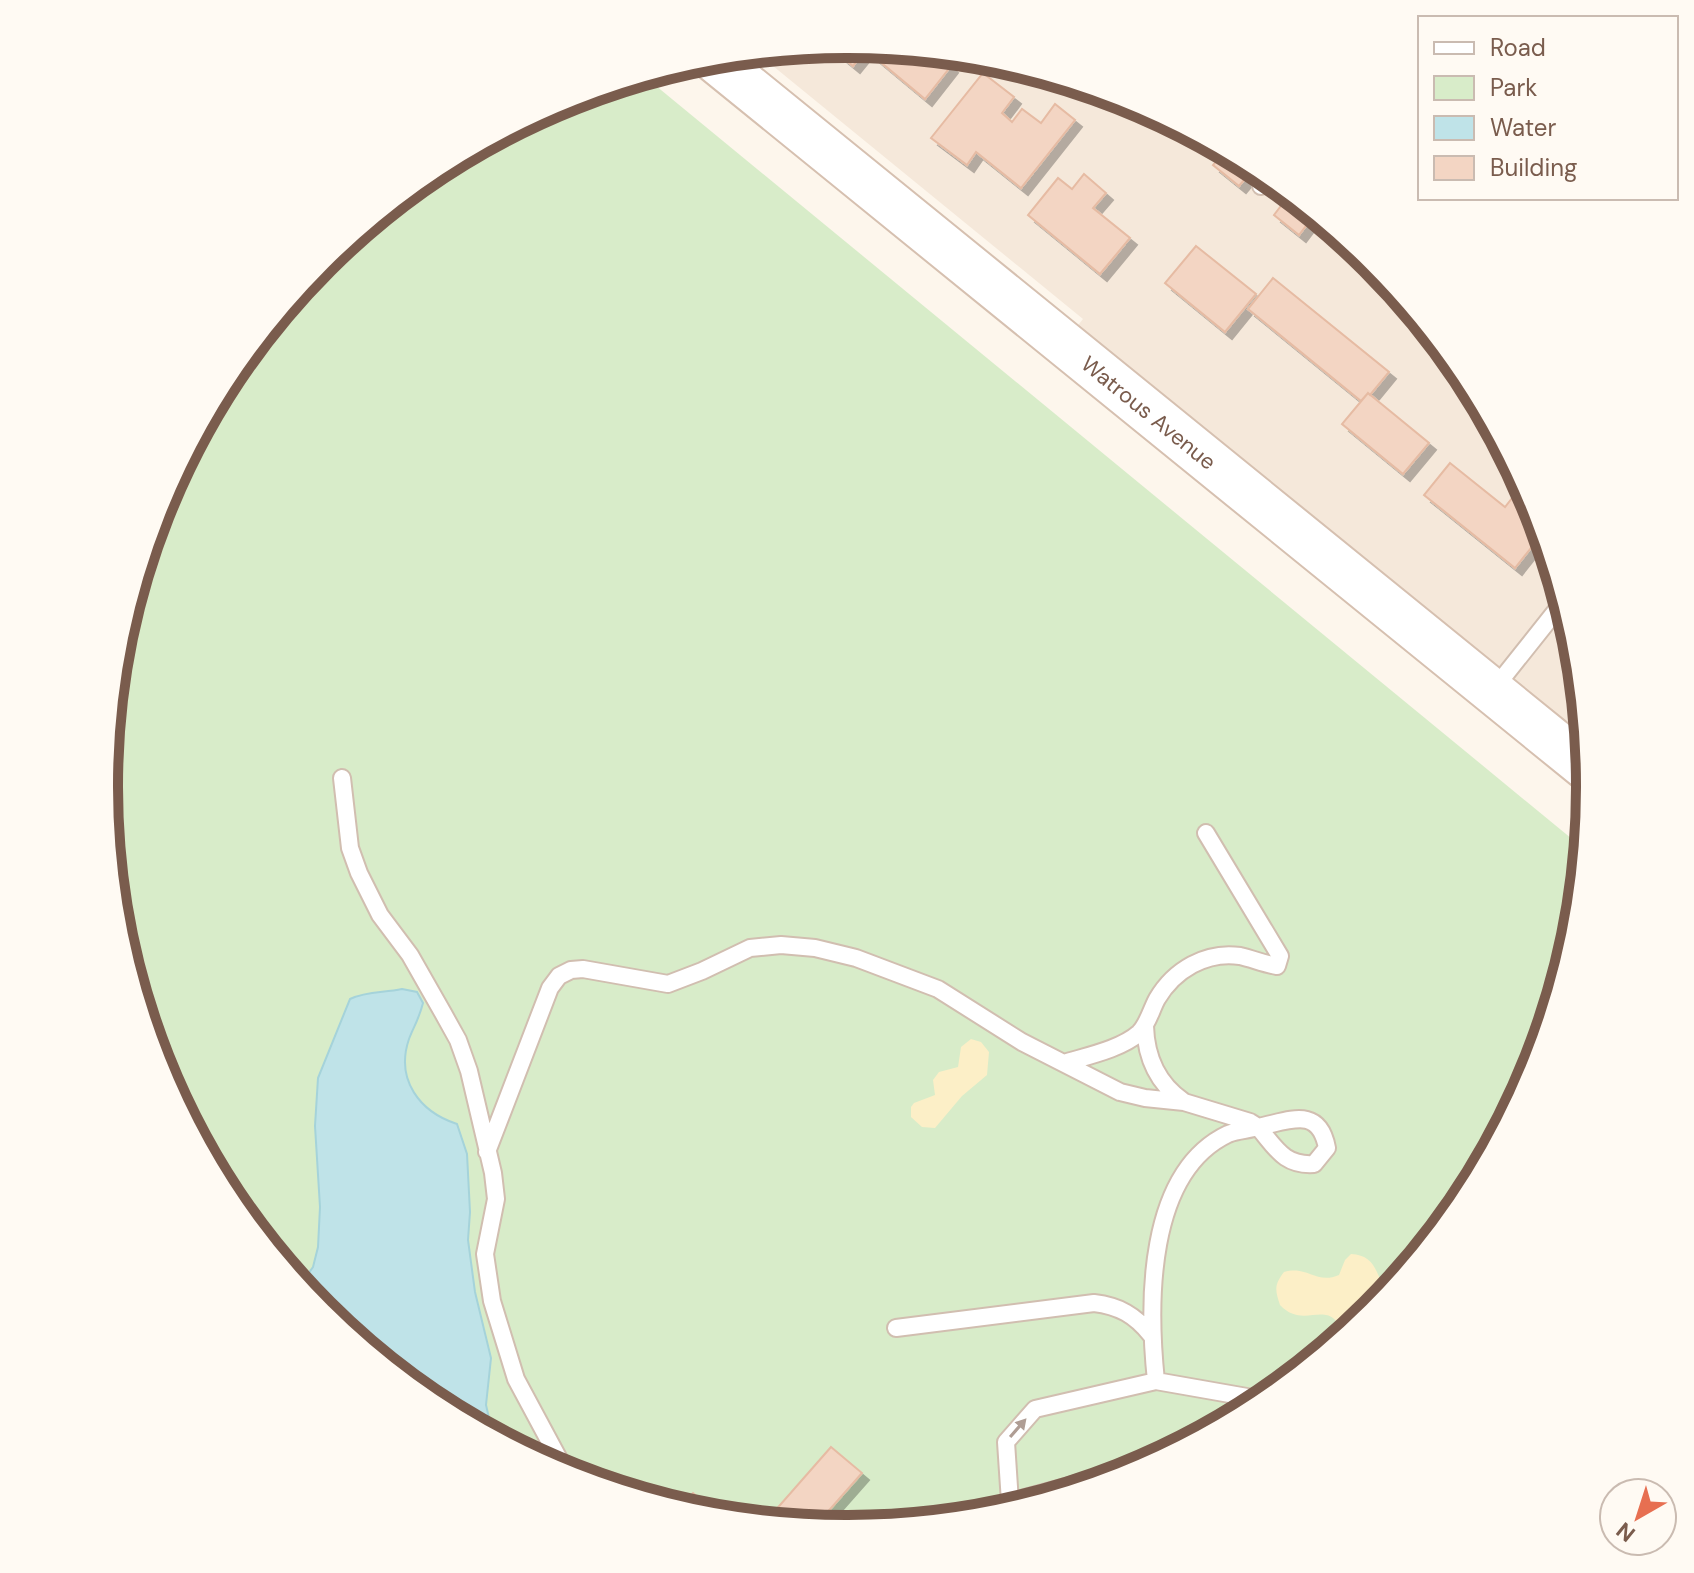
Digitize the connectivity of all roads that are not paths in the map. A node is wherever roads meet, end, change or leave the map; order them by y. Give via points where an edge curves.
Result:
1 (725, 69) edge
2 (1555, 613) edge
3 (1492, 691) junction
4 (1575, 758) edge
5 (342, 778) dead end
6 (1206, 833) dead end
7 (1145, 1026) junction
8 (1064, 1063) junction
9 (1184, 1102) junction
10 (487, 1152) junction
11 (896, 1328) dead end
12 (1151, 1335) junction
13 (1156, 1381) junction
14 (1245, 1397) edge
15 (557, 1455) edge
16 (1005, 1497) edge

1 - 3 street, Watrous Avenue
2 - 3 lane
3 - 4 street, Watrous Avenue
5 - 10 lane via 350,848 359,873 458,1040
6 - 7 lane via 1280,956 1277,966 1236,955 1203,959 1166,987
7 - 8 lane via 1117,1045
7 - 9 lane via 1154,1070
8 - 9 lane via 1120,1092
8 - 10 lane via 938,989 856,958 800,945 750,948 668,984 571,970 550,988
9 - 12 lane via 1258,1127 1229,1134 1211,1146 1171,1200 1155,1258
10 - 15 lane via 496,1199 485,1254 492,1301 516,1379
11 - 12 lane via 1094,1303 1119,1307
12 - 13 lane
13 - 14 lane
16 -> 13 lane via 1006,1442 1035,1409

